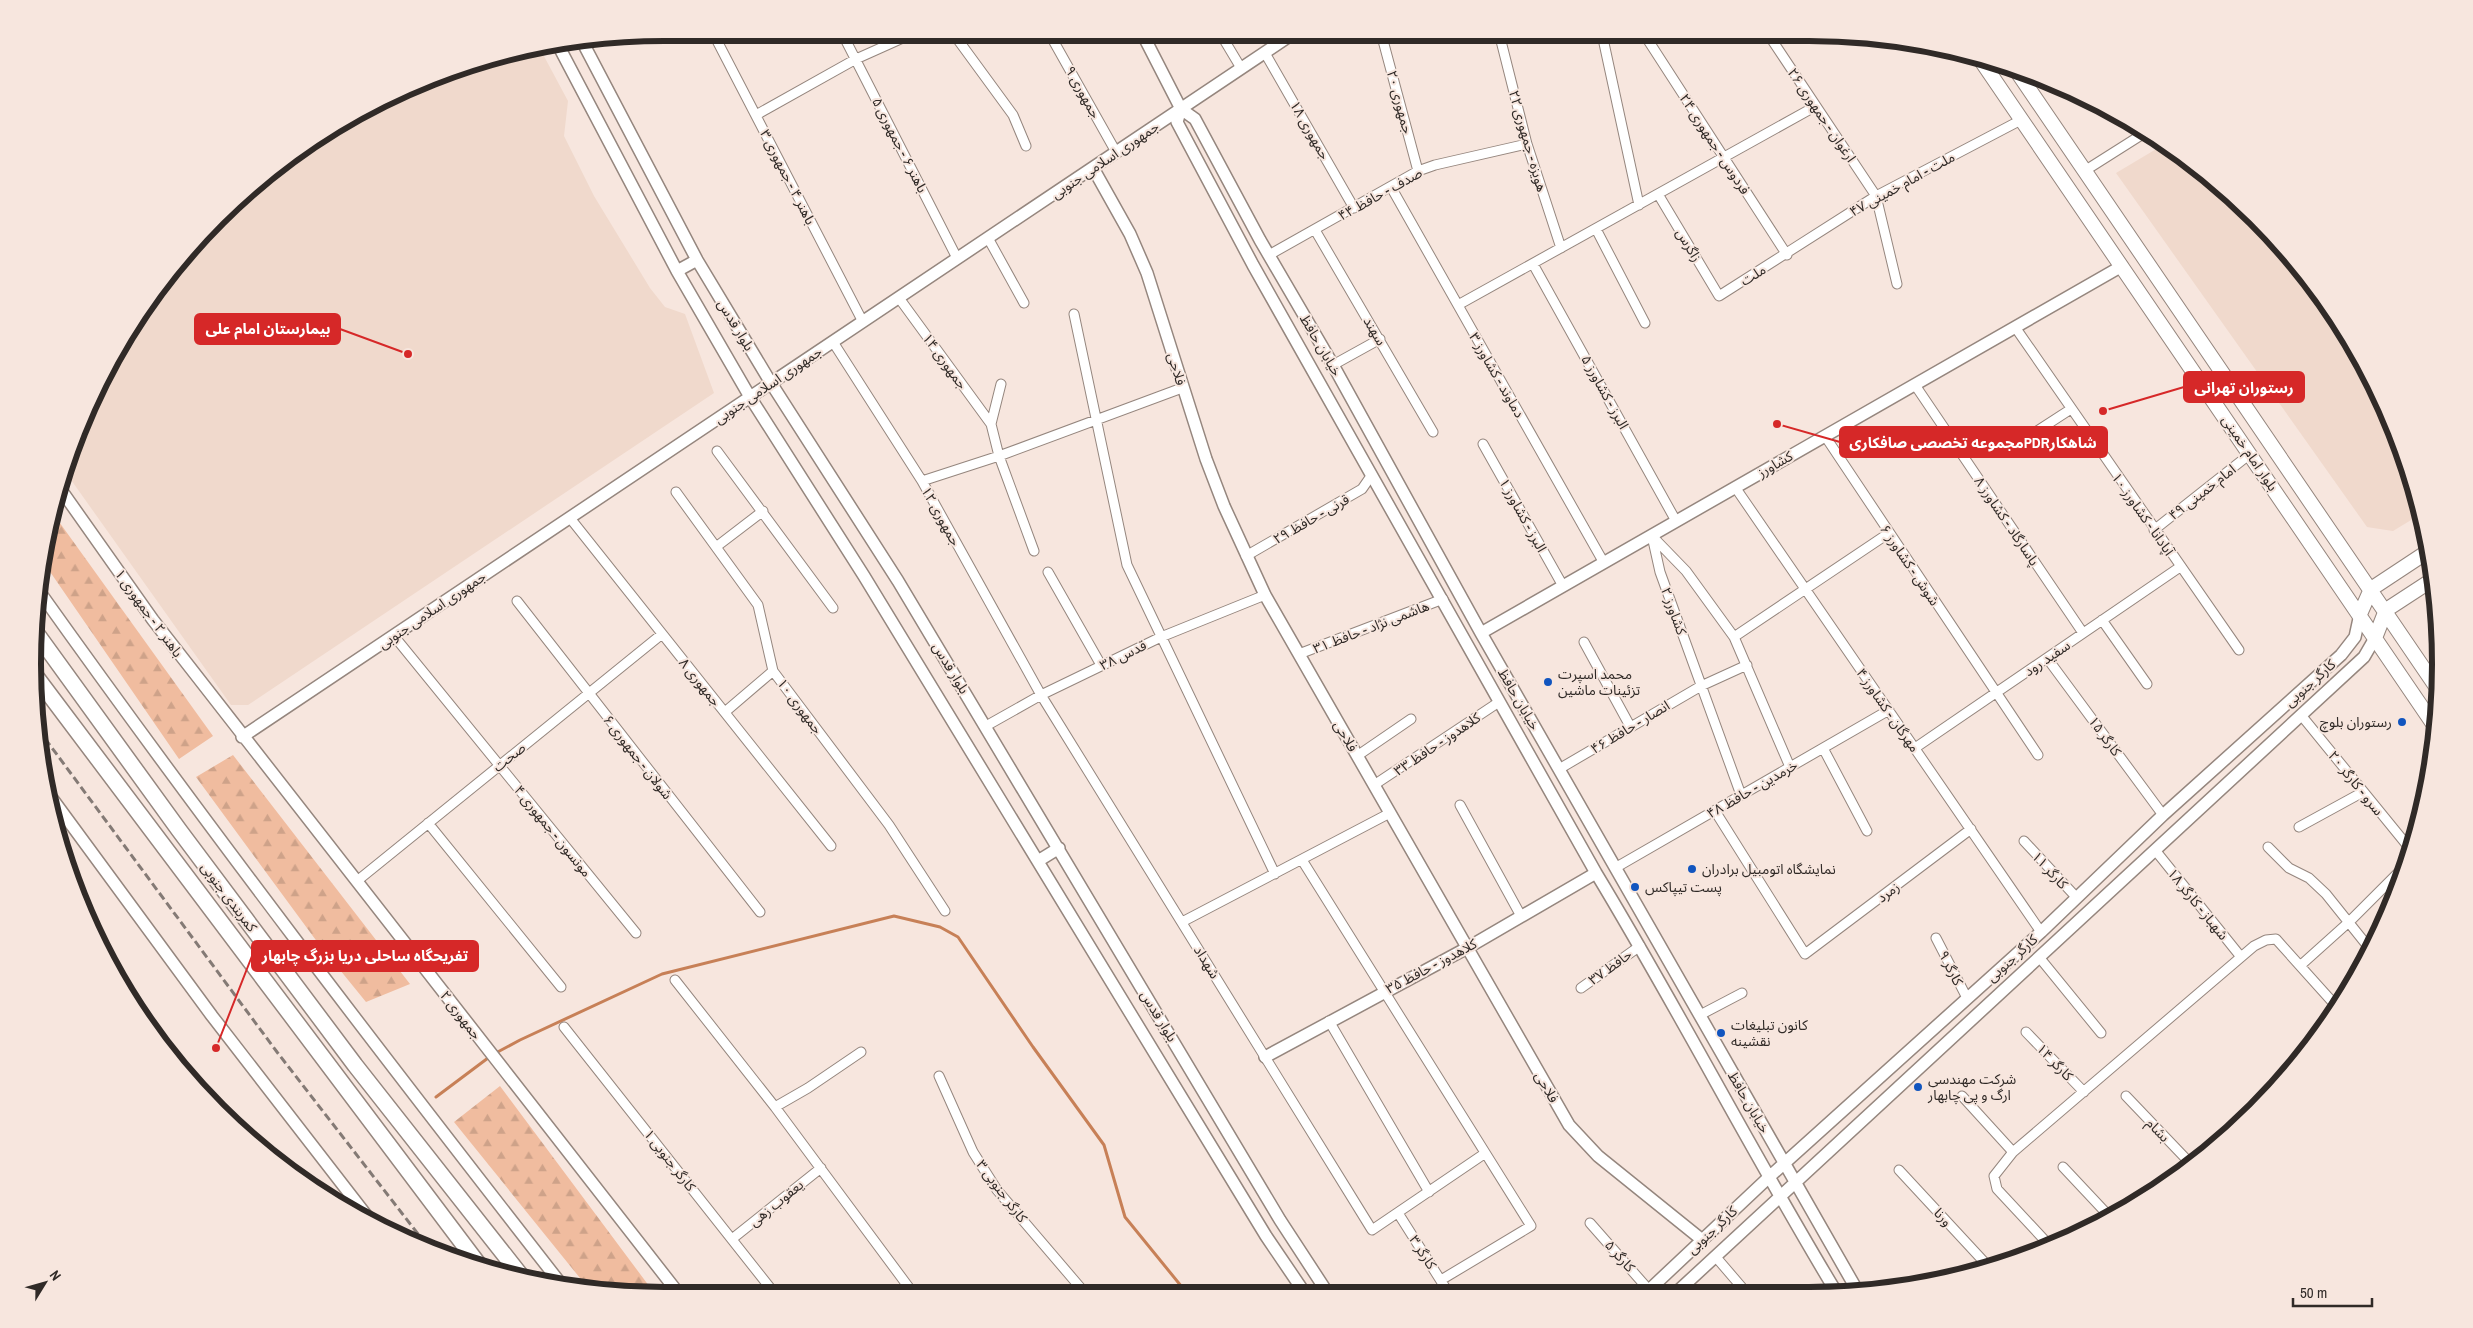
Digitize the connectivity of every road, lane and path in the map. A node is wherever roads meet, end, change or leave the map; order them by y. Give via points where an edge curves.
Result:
1 (718, 41) edge
2 (846, 41) edge
3 (896, 41) edge
4 (960, 41) edge
5 (1054, 41) edge
6 (1146, 41) edge
7 (1225, 41) edge
8 (1282, 41) edge
9 (1383, 41) edge
10 (1501, 41) edge
11 (1604, 41) edge
12 (1649, 41) edge
13 (1773, 41) edge
14 (585, 47) edge
15 (561, 50) edge
16 (1265, 53) junction
17 (856, 59) junction
18 (1985, 67) edge
19 (1242, 68) junction
20 (2022, 79) edge
21 (1816, 106) junction
22 (1181, 109) junction
23 (756, 115) junction
24 (2022, 120) junction
25 (2139, 136) edge
26 (1527, 144) junction
27 (1026, 146) dead end
28 (1116, 152) junction
29 (1724, 158) junction
30 (1093, 168) junction
31 (2086, 170) junction
32 (1418, 172) junction
33 (1391, 187) junction
34 (1658, 194) junction
35 (1876, 196) junction
36 (1639, 205) junction
37 (1354, 208) junction
38 (1596, 229) junction
39 (1314, 230) junction
40 (988, 238) junction
41 (1561, 248) junction
42 (1787, 254) junction
43 (1269, 255) junction
44 (957, 258) junction
45 (697, 260) junction
46 (1533, 264) junction
47 (2122, 266) junction
48 (677, 270) junction
49 (1897, 284) dead end
50 (1720, 296) joint
51 (898, 298) junction
52 (1024, 303) dead end
53 (1458, 306) junction
54 (1074, 314) dead end
55 (863, 322) junction
56 (1645, 323) dead end
57 (2015, 327) junction
58 (1380, 339) junction
59 (833, 342) junction
60 (1332, 365) junction
61 (771, 384) junction
62 (1001, 384) dead end
63 (1914, 385) junction
64 (1182, 388) junction
65 (750, 397) junction
66 (2071, 409) junction
67 (1098, 419) junction
68 (990, 424) junction
69 (1433, 432) dead end
70 (2031, 435) dead end
71 (1825, 436) junction
72 (1483, 444) dead end
73 (717, 451) dead end
74 (2250, 454) junction
75 (999, 456) junction
76 (1371, 476) junction
77 (922, 481) junction
78 (1735, 487) junction
79 (676, 492) dead end
80 (65, 494) edge
81 (763, 510) junction
82 (570, 518) junction
83 (1418, 519) junction
84 (1676, 521) junction
85 (1401, 528) junction
86 (2154, 530) junction
87 (1889, 533) junction
88 (1652, 536) junction
89 (716, 547) junction
90 (1034, 551) dead end
91 (1246, 556) junction
92 (2422, 556) edge
93 (1604, 562) junction
94 (2180, 567) junction
95 (1048, 572) dead end
96 (2426, 584) edge
97 (1563, 586) junction
98 (1805, 589) junction
99 (2371, 589) junction
100 (1265, 595) junction
101 (45, 600) edge
102 (1443, 600) junction
103 (517, 601) dead end
104 (834, 608) dead end
105 (2386, 610) junction
106 (2360, 614) junction
107 (2102, 620) junction
108 (1481, 633) junction
109 (2083, 633) junction
110 (662, 634) junction
111 (394, 636) junction
112 (1161, 636) junction
113 (1734, 637) junction
114 (2375, 638) junction
115 (42, 641) edge
116 (1584, 642) dead end
117 (2239, 650) dead end
118 (1299, 654) junction
119 (2047, 658) junction
120 (1747, 665) junction
121 (1101, 666) junction
122 (773, 671) junction
123 (2431, 679) edge
124 (2147, 684) dead end
125 (42, 685) edge
126 (1701, 686) junction
127 (589, 693) junction
128 (1996, 693) junction
129 (1041, 695) junction
130 (1499, 702) junction
131 (1888, 710) junction
132 (724, 712) junction
133 (2301, 715) junction
134 (2429, 717) edge
135 (1411, 719) dead end
136 (986, 726) junction
137 (1630, 726) junction
138 (1538, 733) junction
139 (242, 737) junction
140 (1521, 742) junction
141 (1823, 748) junction
142 (1915, 748) junction
143 (2038, 755) dead end
144 (1357, 756) junction
145 (500, 765) junction
146 (1790, 767) junction
147 (1559, 769) junction
148 (1374, 785) junction
149 (2363, 792) junction
150 (1741, 795) junction
151 (1460, 805) dead end
152 (58, 806) edge
153 (1715, 811) junction
154 (1390, 813) junction
155 (2163, 815) junction
156 (428, 823) junction
157 (2299, 827) dead end
158 (1971, 829) junction
159 (2176, 830) junction
160 (1867, 831) dead end
161 (2024, 841) dead end
162 (2405, 843) edge
163 (831, 846) dead end
164 (2268, 847) dead end
165 (1059, 848) junction
166 (2155, 850) junction
167 (1302, 860) junction
168 (1038, 861) junction
169 (1615, 868) junction
170 (1596, 873) junction
171 (1275, 874) junction
172 (2394, 877) edge
173 (357, 881) junction
174 (2077, 898) junction
175 (945, 911) dead end
176 (760, 912) dead end
177 (1521, 916) junction
178 (2350, 921) junction
179 (1182, 922) junction
180 (2041, 932) junction
181 (636, 933) dead end
182 (1936, 938) dead end
183 (2366, 943) edge
184 (1640, 946) junction
185 (1466, 948) junction
186 (2039, 957) junction
187 (2241, 957) junction
188 (2301, 965) junction
189 (675, 980) dead end
190 (561, 987) dead end
191 (1581, 988) dead end
192 (1385, 991) junction
193 (1742, 993) dead end
194 (1967, 998) junction
195 (2332, 1002) edge
196 (1700, 1015) junction
197 (1329, 1022) junction
198 (564, 1027) dead end
199 (2026, 1032) dead end
200 (2101, 1033) dead end
201 (861, 1052) dead end
202 (1265, 1057) junction
203 (939, 1076) dead end
204 (2084, 1092) junction
205 (1962, 1096) dead end
206 (2126, 1096) dead end
207 (775, 1107) junction
208 (2013, 1152) junction
209 (1484, 1154) junction
210 (2186, 1159) edge
211 (1785, 1164) junction
212 (820, 1168) junction
213 (2063, 1168) dead end
214 (1900, 1170) dead end
215 (1768, 1178) junction
216 (1795, 1182) junction
217 (1429, 1192) junction
218 (1778, 1197) junction
219 (360, 1207) edge
220 (2105, 1212) edge
221 (1398, 1213) junction
222 (1590, 1223) dead end
223 (732, 1239) junction
224 (1701, 1239) junction
225 (2044, 1240) edge
226 (1715, 1256) junction
227 (473, 1257) edge
228 (1984, 1262) edge
229 (515, 1269) edge
230 (555, 1277) edge
231 (1441, 1280) junction
232 (1854, 1285) edge
233 (1832, 1286) edge
234 (674, 1287) edge
235 (770, 1287) edge
236 (909, 1287) edge
237 (1080, 1287) edge
238 (1301, 1287) edge
239 (1323, 1287) edge
240 (1445, 1287) edge
241 (1645, 1287) edge
242 (1651, 1287) edge
243 (1682, 1287) edge
244 (1742, 1287) edge

1 - 23 street, باهنر ۴ - جمهوری ۳
2 - 17 street, باهنر ۶ - جمهوری ۵
3 - 17 street
4 - 27 street via 1014,115
5 - 28 street, جمهوری ۹
6 - 22 main road, خیابان حافظ
7 - 19 street
8 - 16 main road, جمهوری اسلامی جنوبی
9 - 32 street, جمهوری ۲۰
10 - 26 street, هویزه - جمهوری ۲۲
11 - 36 street
12 - 29 street, فردوس - جمهوری ۲۴
13 - 21 street, ارغوان - جمهوری ۲۶
14 - 45 main road, بلوار قدس
15 - 48 main road, بلوار قدس
16 - 19 main road, جمهوری اسلامی جنوبی
16 - 37 street, جمهوری ۱۸
17 - 23 street
17 - 44 street, باهنر ۶ - جمهوری ۵
18 - 24 main road, بلوار امام خمینی
19 - 22 main road, جمهوری اسلامی جنوبی
20 - 31 main road, بلوار امام خمینی
21 - 29 street
21 - 35 street, ارغوان - جمهوری ۲۶
22 - 28 main road, جمهوری اسلامی جنوبی
22 - 43 main road, خیابان حافظ via 1195,119
22 - 76 main road, خیابان حافظ via 1177,122 1253,266
23 - 55 street, باهنر ۴ - جمهوری ۳
24 - 35 street, ملت - امام خمینی ۴۷
24 - 47 main road, بلوار امام خمینی
25 - 31 street
26 - 32 street, صدف - حافظ ۴۴ via 1435,165
26 - 41 street, هویزه - جمهوری ۲۲
28 - 30 main road, جمهوری اسلامی جنوبی
29 - 34 street
29 - 42 street, فردوس - جمهوری ۲۴
30 - 40 main road, جمهوری اسلامی جنوبی
30 - 64 main road, فلاحی via 1130,234 1147,273
31 - 99 main road, بلوار امام خمینی
32 - 33 street, صدف - حافظ ۴۴
33 - 37 street, صدف - حافظ ۴۴
33 - 53 street, دماوند - کشاورز ۳
34 - 36 street
34 - 50 street, زاگرس
35 - 42 street, ملت - امام خمینی ۴۷
35 - 49 street
36 - 38 street
37 - 39 street, صدف - حافظ ۴۴
38 - 41 street
38 - 56 street
39 - 43 street, صدف - حافظ ۴۴
39 - 58 street, سهند
40 - 44 main road, جمهوری اسلامی جنوبی
40 - 52 street
41 - 46 street
42 - 50 street, ملت
43 - 60 main road, خیابان حافظ
44 - 51 main road, جمهوری اسلامی جنوبی
45 - 48 main road
45 - 61 main road, بلوار قدس
46 - 53 street
46 - 84 street, البرز - کشاورز ۵
47 - 57 main road, کشاورز
47 - 74 main road, بلوار امام خمینی
48 - 65 main road, بلوار قدس
51 - 55 main road, جمهوری اسلامی جنوبی
51 - 68 street, جمهوری ۱۴
53 - 93 street, دماوند - کشاورز ۳
54 - 67 street
55 - 59 main road, جمهوری اسلامی جنوبی
57 - 63 main road, کشاورز
57 - 66 street, آپادانا - کشاورز ۱۰
58 - 60 street
58 - 69 street, سهند
59 - 61 main road, جمهوری اسلامی جنوبی
59 - 77 street, جمهوری ۱۲
60 - 83 main road, خیابان حافظ
61 - 65 main road, جمهوری اسلامی جنوبی
61 - 136 main road, بلوار قدس via 898,580
62 - 68 street
63 - 71 main road, کشاورز
63 - 109 street, پاسارگاد - کشاورز ۸
64 - 67 street
64 - 91 main road, فلاحی via 1224,506
65 - 82 main road, جمهوری اسلامی جنوبی
65 - 168 main road, بلوار قدس
66 - 70 street
66 - 86 street, آپادانا - کشاورز ۱۰
67 - 75 street
67 - 112 street via 1127,565
68 - 75 street
71 - 78 main road, کشاورز
71 - 87 street, شوش - کشاورز ۶
72 - 97 street, البرز - کشاورز ۱
73 - 81 street
74 - 86 street, امام خمینی ۴۹
74 - 106 main road, بلوار امام خمینی
75 - 77 street
75 - 90 street
76 - 85 main road, خیابان حافظ
76 - 91 street, قرنی - حافظ ۲۹ via 1362,489
77 - 129 street, جمهوری ۱۲
78 - 84 main road, کشاورز
78 - 98 street, مهرگان - کشاورز ۴
79 - 89 street, جمهوری ۱۰
80 - 139 main road, باهنر ۲ - جمهوری ۱ via 153,620
81 - 89 street
81 - 104 street
82 - 110 street, جمهوری ۸
82 - 111 main road, جمهوری اسلامی جنوبی
83 - 85 main road
83 - 108 main road, خیابان حافظ
84 - 88 main road, کشاورز
85 - 102 main road, خیابان حافظ
86 - 94 street, آپادانا - کشاورز ۱۰
87 - 98 street
87 - 128 street, شوش - کشاورز ۶
88 - 93 main road, کشاورز
88 - 113 street via 1686,571
88 - 126 street, کشاورز ۲ via 1660,572
89 - 122 street, جمهوری ۱۰ via 758,605
91 - 100 main road, فلاحی
92 - 99 main road
93 - 97 main road, کشاورز
94 - 107 street, سفید رود
94 - 117 street, آپادانا - کشاورز ۱۰
95 - 121 street
96 - 105 main road
97 - 108 main road, کشاورز
98 - 113 street
98 - 131 street, مهرگان - کشاورز ۴
99 - 105 main road, بلوار امام خمینی
99 - 106 main road
100 - 112 street, قدس ۳۸
100 - 118 main road, فلاحی
101 - 230 main road via 202,816
102 - 118 street, هاشمی نژاد - حافظ ۳۱
102 - 130 main road, خیابان حافظ
103 - 127 street, شولان - جمهوری ۶
105 - 114 main road
105 - 123 main road, بلوار امام خمینی
106 - 114 main road, بلوار امام خمینی
106 - 155 main road, کارگر جنوبی via 2355,637 2341,655
107 - 109 street, سفید رود
107 - 124 street
108 - 138 main road, خیابان حافظ
109 - 119 street, سفید رود
110 - 127 street, صحت
110 - 132 street, جمهوری ۸
111 - 139 main road, جمهوری اسلامی جنوبی
111 - 145 street, مونسون - جمهوری ۴
112 - 121 street, قدس ۳۸
112 - 171 street
113 - 120 street
114 - 133 main road, کارگر جنوبی via 2364,657
114 - 134 main road, بلوار امام خمینی
115 - 229 highway, کمربندی جنوبی via 355,1065
116 - 137 street
118 - 144 main road, فلاحی
119 - 128 street, سفید رود
119 - 155 street, کارگر ۱۵
120 - 126 street, انصار - حافظ ۴۶
120 - 146 street
121 - 129 street, قدس ۳۸
122 - 132 street
122 - 175 street, جمهوری ۱۰ via 889,825
125 - 227 highway, کمربندی جنوبی
126 - 137 street, انصار - حافظ ۴۶
126 - 150 street, کشاورز ۲
127 - 145 street, صحت
127 - 176 street, شولان - جمهوری ۶
128 - 142 street, سفید رود
128 - 143 street, شوش - کشاورز ۶
129 - 136 street, قدس ۳۸
129 - 179 street, شهداد
130 - 140 main road, خیابان حافظ
130 - 148 street, کلاهدوز - حافظ ۳۳
131 - 141 street, خرمدین - حافظ ۴۸
131 - 142 street, مهرگان - کشاورز ۴
132 - 163 street, جمهوری ۸
133 - 149 street, سرو - کارگر ۲۰
133 - 159 main road, کارگر جنوبی
135 - 144 street
136 - 165 main road, بلوار قدس
137 - 147 street, انصار - حافظ ۴۶
138 - 140 main road
138 - 147 main road, خیابان حافظ
139 - 173 main road, جمهوری ۲
140 - 170 main road, خیابان حافظ
141 - 146 street, خرمدین - حافظ ۴۸
141 - 160 street
142 - 158 street, مهرگان - کشاورز ۴
144 - 148 main road, فلاحی
145 - 156 street, صحت
145 - 181 street, مونسون - جمهوری ۴
146 - 150 street, خرمدین - حافظ ۴۸
147 - 169 main road, خیابان حافظ
148 - 154 main road, فلاحی
149 - 157 street
149 - 162 street, سرو - کارگر ۲۰
150 - 153 street, خرمدین - حافظ ۴۸
151 - 177 street
152 - 219 main road via 212,1016
153 - 158 street, زمرد via 1805,954
153 - 169 street, خرمدین - حافظ ۴۸
154 - 167 street
154 - 185 main road, فلاحی
155 - 159 main road
155 - 174 main road, کارگر جنوبی
156 - 173 street, صحت
156 - 190 street
158 - 180 street, مهرگان - کشاورز ۴
159 - 166 main road, کارگر جنوبی
161 - 174 street, کارگر ۱۱
164 - 178 street via 2289,868 2309,878
165 - 168 main road
165 - 239 main road, بلوار قدس
166 - 186 main road, کارگر جنوبی
166 - 187 street, شهباز - کارگر ۱۸
167 - 171 street
167 - 192 street
168 - 238 main road, بلوار قدس via 1266,1236
169 - 196 main road, خیابان حافظ
170 - 177 main road, کلاهدوز - حافظ ۳۵
170 - 184 main road, خیابان حافظ
171 - 179 street
172 - 178 street
173 - 234 main road, جمهوری ۲
174 - 180 main road, کارگر جنوبی
177 - 185 main road, کلاهدوز - حافظ ۳۵
178 - 183 street
178 - 188 street
179 - 202 street, شهداد
180 - 194 main road, کارگر جنوبی
182 - 194 street, کارگر ۹
184 - 191 street, حافظ ۳۷
184 - 215 main road, خیابان حافظ
185 - 192 main road, کلاهدوز - حافظ ۳۵
185 - 224 main road, فلاحی via 1569,1125 1598,1156
186 - 200 street
186 - 216 main road, کارگر جنوبی
187 - 188 street via 2266,940 2276,939
187 - 204 street
188 - 195 street
189 - 207 street
192 - 197 main road, کلاهدوز - حافظ ۳۵
192 - 209 street
193 - 196 street
194 - 211 main road, کارگر جنوبی
196 - 211 main road, خیابان حافظ
197 - 202 main road, کلاهدوز - حافظ ۳۵
197 - 217 street
198 - 223 street, کارگر جنوبی ۱
199 - 204 street, کارگر ۱۴
201 - 207 street
202 - 221 street, شهداد via 1372,1230
203 - 237 street, کارگر جنوبی ۳ via 973,1152 997,1190
204 - 208 street
205 - 208 street
206 - 210 street, بشام
207 - 212 street
208 - 225 street via 1994,1176 1997,1189
209 - 217 street
209 - 231 street via 1531,1226
211 - 215 main road, کارگر جنوبی
211 - 216 main road, خیابان حافظ
212 - 223 street, یعقوب زهی
212 - 236 street
213 - 220 street
214 - 228 street, ورنا
215 - 218 main road, خیابان حافظ
215 - 224 main road, کارگر جنوبی
216 - 218 main road, کارگر جنوبی
216 - 232 main road, خیابان حافظ
217 - 221 street
218 - 226 main road, کارگر جنوبی
218 - 233 main road, خیابان حافظ
221 - 231 street, کارگر ۳
222 - 241 street, کارگر ۵
223 - 235 street, کارگر جنوبی ۱
224 - 242 main road, کارگر جنوبی
226 - 243 main road, کارگر جنوبی
226 - 244 street
231 - 240 street, کارگر ۳

